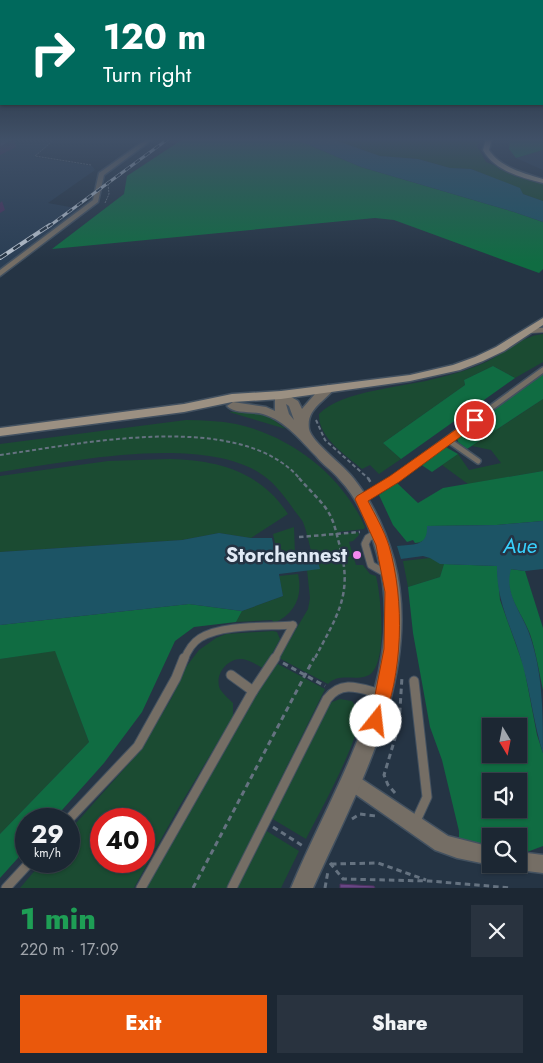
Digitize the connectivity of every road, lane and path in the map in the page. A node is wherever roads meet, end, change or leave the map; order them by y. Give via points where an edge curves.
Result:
1 (99, 180) edge
2 (0, 274) edge
3 (543, 320) edge
4 (543, 330) edge
5 (526, 332) junction
6 (543, 370) edge
7 (328, 388) junction
8 (281, 395) junction
9 (233, 406) junction
10 (184, 408) junction
11 (287, 421) junction
12 (304, 431) junction
13 (0, 432) edge
14 (448, 440) junction
15 (0, 455) edge
16 (478, 461) dead end
17 (361, 499) junction
18 (358, 531) dead end
19 (336, 533) junction
20 (298, 538) dead end
21 (275, 658) junction
22 (231, 675) dead end
23 (306, 675) junction
24 (414, 681) dead end
25 (334, 690) junction
26 (253, 691) junction
27 (383, 695) junction
28 (351, 781) junction
29 (80, 808) edge
30 (380, 818) dead end
31 (264, 821) junction
32 (350, 822) dead end
33 (414, 825) junction
34 (305, 847) dead end
35 (482, 854) edge
36 (527, 862) edge
37 (331, 864) junction
38 (543, 864) edge
39 (20, 873) edge
40 (429, 881) junction
41 (6, 888) edge
42 (141, 888) edge
43 (194, 888) edge
44 (232, 888) edge
45 (302, 888) edge
46 (325, 888) edge
47 (512, 888) edge

1 - 2 street via 98,198 92,205
3 - 5 main road
4 - 5 lane
5 - 7 main road via 489,355 456,368 410,378
6 - 14 lane
7 - 8 main road
7 - 12 street via 307,409
8 - 9 main road via 258,403
8 - 10 main road via 215,400
8 - 11 street via 280,407
8 - 12 street via 294,404
9 - 10 main road
9 - 11 street via 266,411
10 - 13 main road
11 - 12 street
12 - 17 street via 321,454 347,478
14 - 16 lane
14 - 17 lane
15 - 19 path via 126,439 220,440 256,448 284,463 331,514
17 - 27 street via 378,532 390,575 393,632
18 - 19 path
19 - 20 path
19 - 23 path via 347,574 345,595
21 - 23 path
21 - 26 lane
21 - 29 lane via 293,625 222,630 200,638 187,651 176,678 138,746
22 - 26 lane
23 - 25 path
23 - 43 path
24 - 33 lane via 426,797
25 - 27 lane via 348,687
25 - 31 lane via 322,705
26 - 42 lane
27 - 28 street via 376,721
28 - 33 street
28 - 45 street
30 - 32 path via 360,814
31 - 34 path
31 - 44 lane
33 - 35 street via 442,843
36 - 38 street
37 - 40 path via 378,863
37 - 40 path via 343,879
37 - 46 path
39 - 41 lane
40 - 47 path

